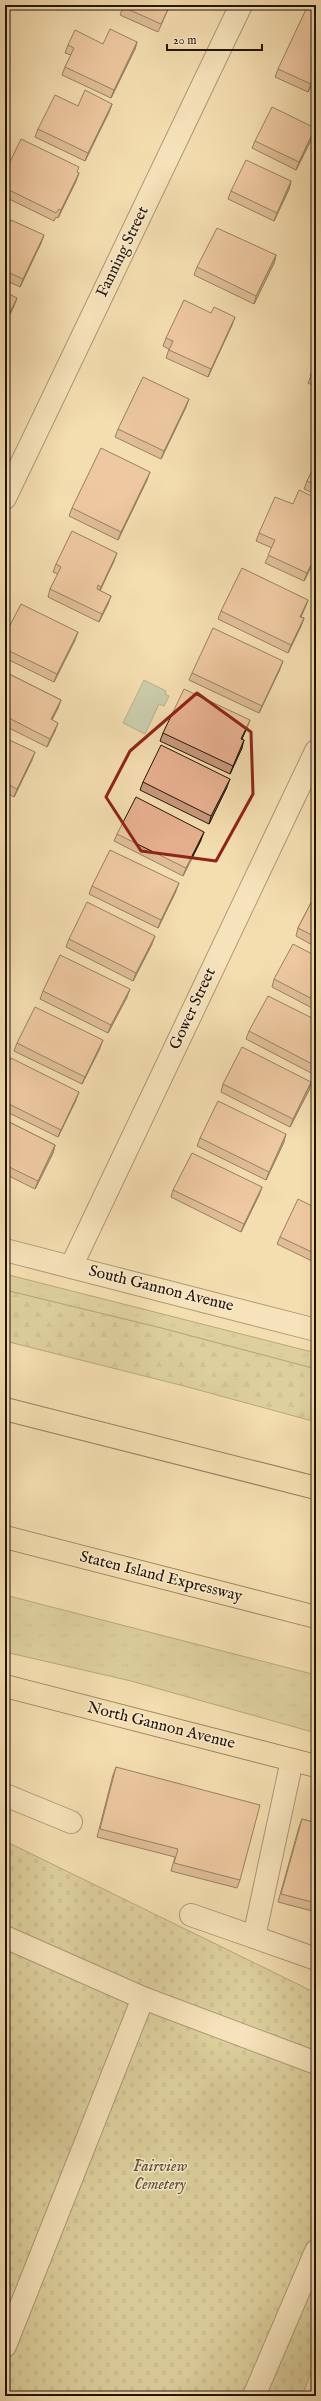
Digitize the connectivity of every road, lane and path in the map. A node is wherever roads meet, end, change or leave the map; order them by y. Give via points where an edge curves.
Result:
1 (241, 5) edge
2 (5, 498) edge
3 (316, 751) edge
4 (5, 1250) edge
5 (71, 1267) junction
6 (316, 1330) edge
7 (5, 1409) edge
8 (316, 1488) edge
9 (5, 1537) edge
10 (316, 1617) edge
11 (5, 1686) edge
12 (292, 1760) junction
13 (316, 1766) edge
14 (5, 1795) edge
15 (71, 1822) dead end
16 (191, 1915) dead end
17 (5, 1937) edge
18 (254, 1937) junction
19 (316, 1959) edge
20 (143, 1998) junction
21 (316, 2063) edge
22 (316, 2251) edge
23 (5, 2346) edge
24 (254, 2396) edge

1 - 2 street, Fanning Street
3 - 5 street, Gower Street
4 - 5 street, South Gannon Avenue
5 - 6 street, South Gannon Avenue
7 - 8 main road
9 - 10 main road, Staten Island Expressway
11 - 12 main road, North Gannon Avenue
12 - 13 main road, North Gannon Avenue
12 - 18 street
14 - 15 street
16 - 18 street
17 - 20 street
18 - 19 street
20 - 21 street
20 - 23 street
22 - 24 street

